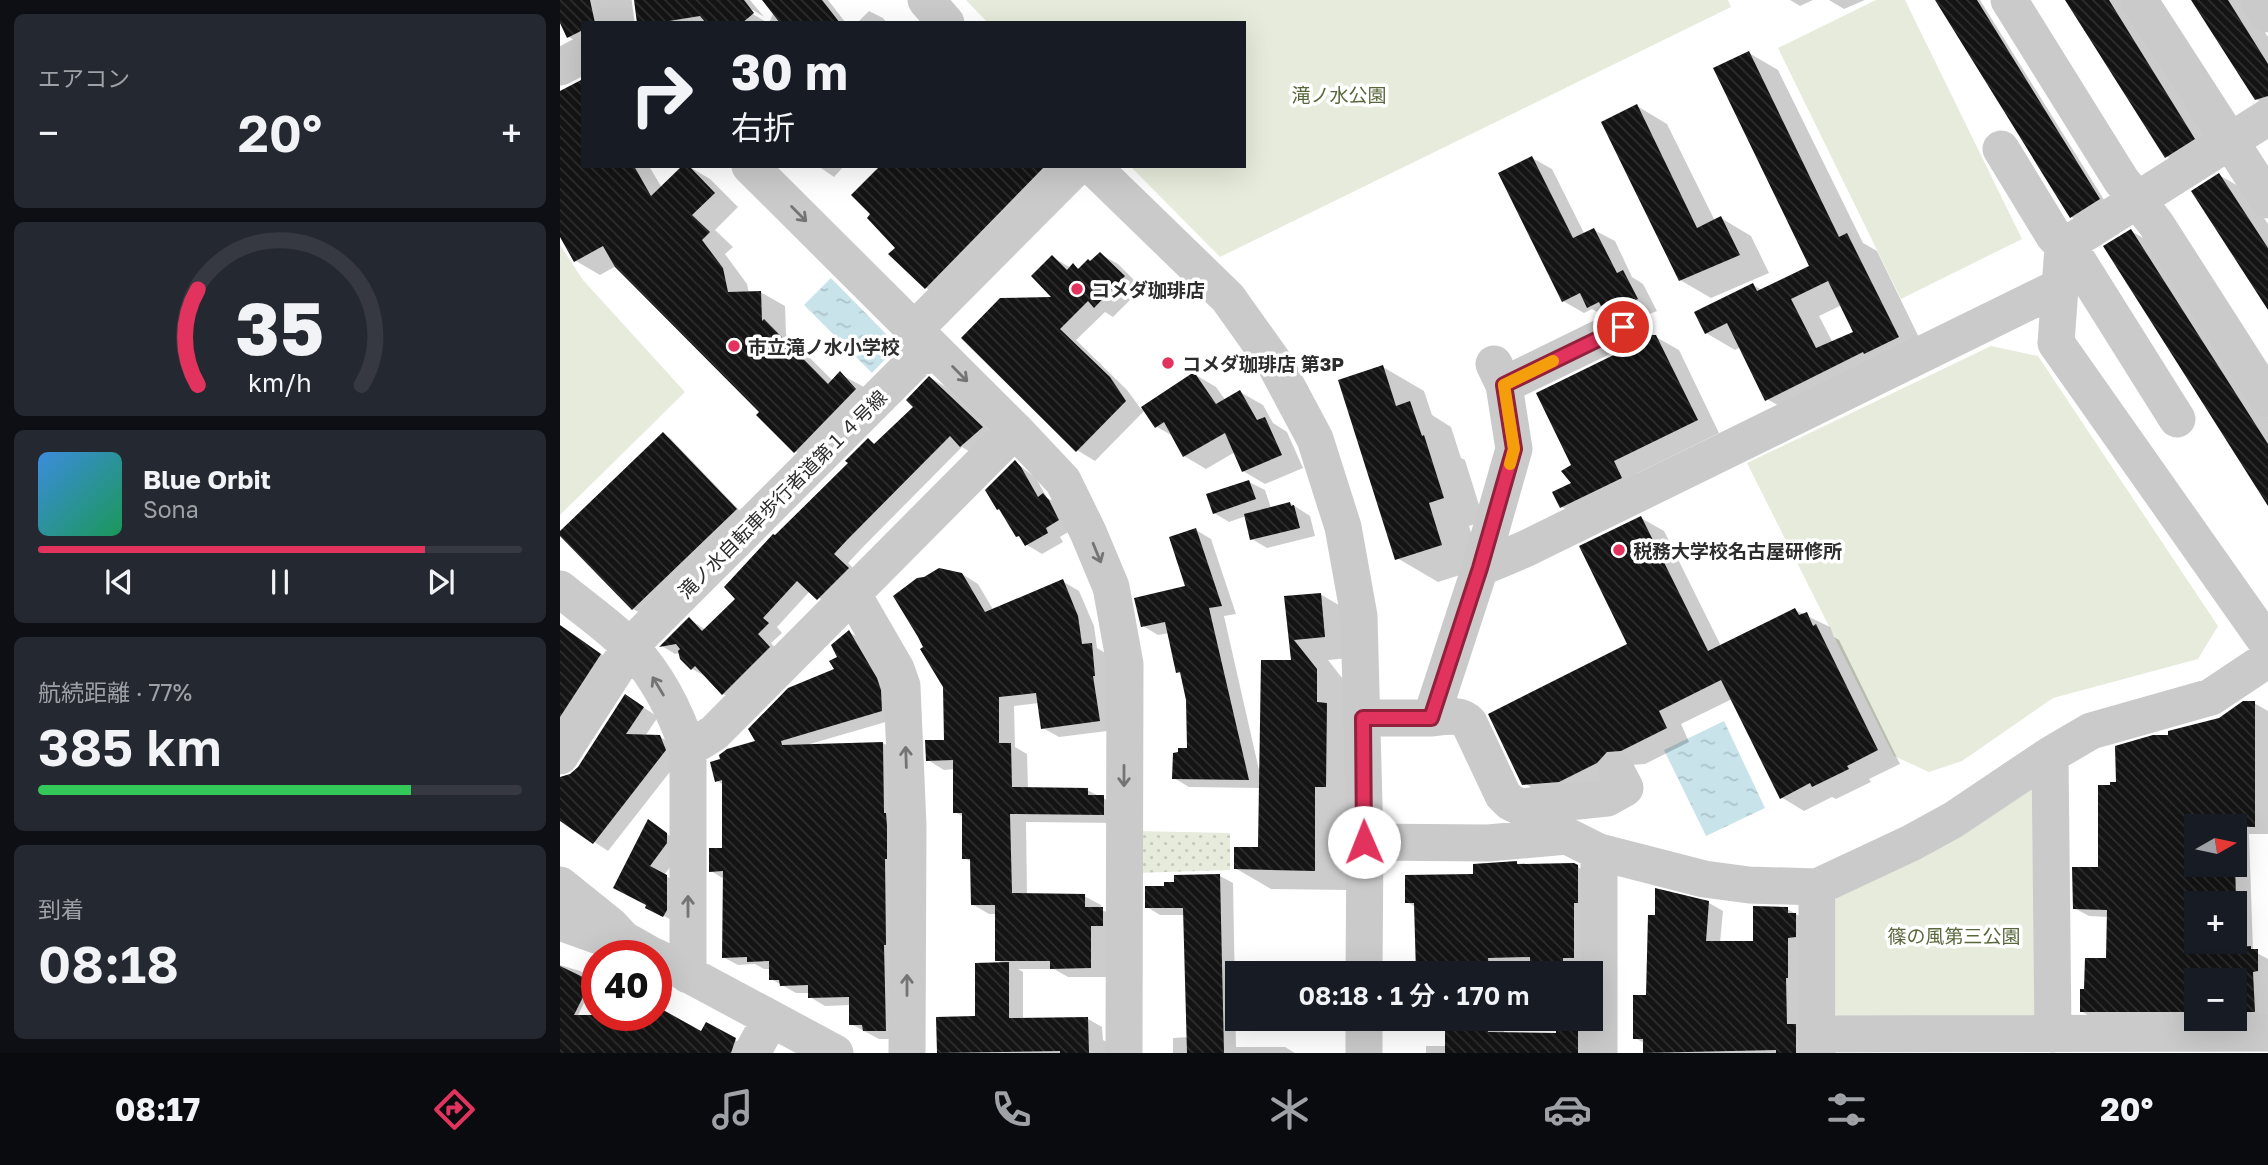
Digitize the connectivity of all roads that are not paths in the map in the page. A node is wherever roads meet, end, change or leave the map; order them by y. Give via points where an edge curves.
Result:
1 (613, 0) edge
2 (926, 0) edge
3 (2009, 0) edge
4 (2139, 0) edge
5 (2259, 0) edge
6 (2268, 14) edge
7 (616, 21) edge
8 (944, 21) edge
9 (581, 56) edge
10 (560, 67) edge
11 (2268, 117) edge
12 (2229, 141) junction
13 (2001, 149) dead end
14 (752, 168) edge
15 (1084, 175) edge
16 (2268, 200) edge
17 (2136, 201) junction
18 (2063, 247) junction
19 (2059, 287) junction
20 (1623, 327) dead end
21 (929, 342) junction
22 (2268, 399) edge
23 (2177, 419) dead end
24 (1015, 430) junction
25 (1480, 568) junction
26 (560, 590) edge
27 (852, 593) junction
28 (2268, 644) edge
29 (2268, 659) edge
30 (1363, 718) junction
31 (1431, 718) junction
32 (688, 749) junction
33 (2050, 755) junction
34 (560, 756) edge
35 (1616, 771) dead end
36 (1364, 842) junction
37 (1599, 852) junction
38 (560, 886) edge
39 (1817, 887) junction
40 (560, 922) edge
41 (612, 940) edge
42 (630, 940) edge
43 (1364, 961) edge
44 (672, 966) edge
45 (688, 975) junction
46 (770, 1020) junction
47 (1364, 1031) edge
48 (2268, 1033) edge
49 (2053, 1034) junction
50 (1817, 1044) edge
51 (752, 1053) edge
52 (835, 1053) edge
53 (907, 1053) edge
54 (1124, 1053) edge
55 (1364, 1053) edge
56 (1599, 1053) edge

1 - 7 street
2 - 8 street
3 - 17 street
4 - 12 street
5 - 6 street
9 - 10 street
11 - 12 street
12 - 16 street
12 - 17 street
13 - 18 street
14 -> 21 street
15 - 21 street, 滝ノ水自転車歩行者道第１４号線
15 - 30 street via 1228,298 1275,363 1314,439 1343,527 1359,616
17 - 18 street
17 - 22 street via 2157,224
18 - 19 street
18 - 23 street via 2076,258
19 - 25 street
19 - 28 street via 2056,343
20 - 25 street via 1499,375 1514,449
21 -> 24 street
21 - 34 street, 滝ノ水自転車歩行者道第１４号線 via 630,648
24 - 27 street
24 -> 54 street via 1063,481 1088,532 1111,587 1125,664
25 - 31 street
32 -> 26 street via 650,671 630,647
27 - 32 street via 714,733
53 -> 27 street via 908,826 902,686
29 - 33 street via 2211,697 2091,731
30 - 31 street
30 - 36 street
31 - 35 street via 1465,719 1503,795 1520,807 1607,798 1625,788
45 -> 32 street
33 - 39 street via 1953,820
33 - 49 street
36 - 37 street via 1488,843 1567,836
36 - 43 street
37 - 39 street via 1704,879
37 - 56 street
38 - 42 street
39 - 50 street
40 - 41 street
44 - 45 street
45 - 46 street
46 - 51 street
46 - 52 street
47 - 55 street
48 - 49 street
49 - 50 street

